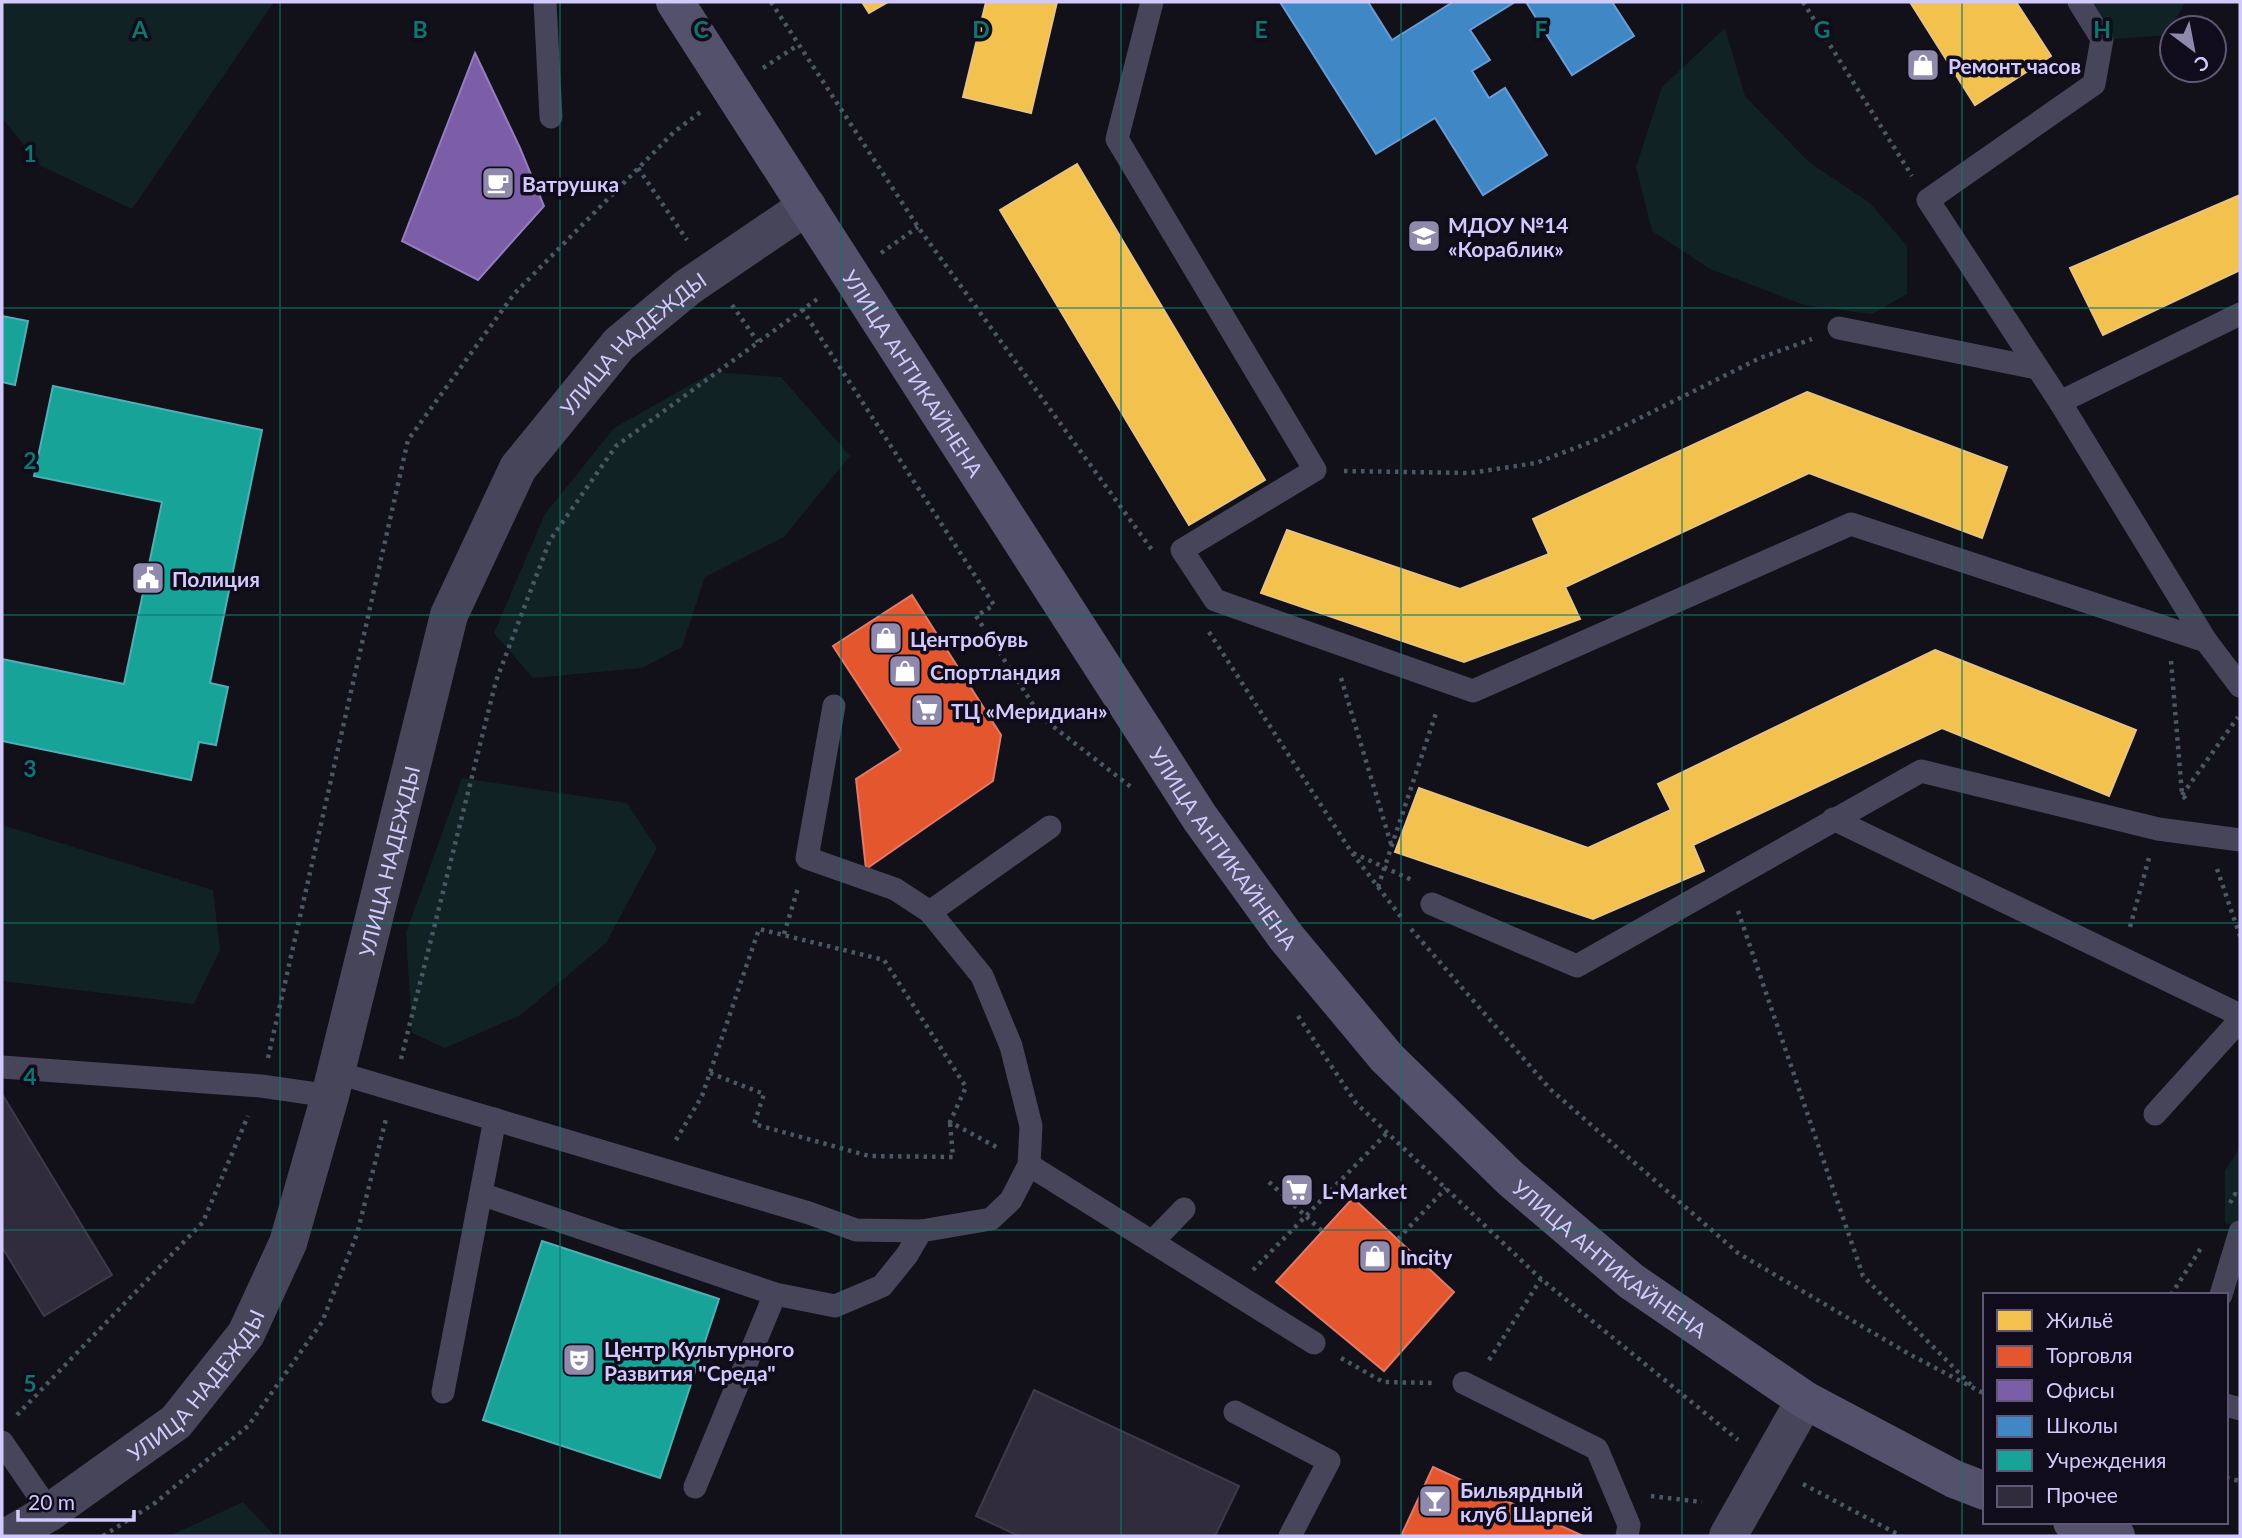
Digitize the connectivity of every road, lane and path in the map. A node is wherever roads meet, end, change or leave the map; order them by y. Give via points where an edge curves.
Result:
1 (545, 2) edge
2 (675, 2) edge
3 (771, 2) edge
4 (1152, 2) edge
5 (1803, 2) edge
6 (2079, 2) edge
7 (798, 45) junction
8 (730, 89) junction
9 (551, 117) dead end
10 (1927, 200) junction
11 (807, 206) junction
12 (918, 227) junction
13 (851, 275) junction
14 (2240, 314) edge
15 (1839, 328) joint
16 (2037, 368) junction
17 (2060, 402) junction
18 (1315, 470) junction
19 (1159, 560) dead end
20 (1206, 627) dead end
21 (2168, 629) junction
22 (1329, 640) junction
23 (2206, 641) junction
24 (1447, 682) junction
25 (2240, 686) edge
26 (834, 706) dead end
27 (2240, 713) edge
28 (2182, 794) junction
29 (1833, 819) junction
30 (1049, 827) dead end
31 (2158, 829) junction
32 (2240, 839) edge
33 (1391, 844) junction
34 (1352, 853) junction
35 (807, 858) junction
36 (1384, 867) junction
37 (1727, 879) junction
38 (1419, 883) dead end
39 (1378, 887) junction
40 (1432, 904) dead end
41 (930, 912) junction
42 (784, 934) junction
43 (2121, 957) junction
44 (2240, 1015) edge
45 (2240, 1020) edge
46 (2, 1067) edge
47 (710, 1073) junction
48 (332, 1084) junction
49 (261, 1086) junction
50 (394, 1089) junction
51 (2155, 1114) dead end
52 (495, 1119) junction
53 (950, 1122) junction
54 (1387, 1133) dead end
55 (1029, 1165) junction
56 (659, 1168) junction
57 (1269, 1182) dead end
58 (1446, 1188) dead end
59 (481, 1194) junction
60 (1184, 1209) dead end
61 (1306, 1216) junction
62 (921, 1231) junction
63 (1322, 1231) dead end
64 (2240, 1232) edge
65 (1398, 1240) dead end
66 (1152, 1242) junction
67 (1541, 1279) dead end
68 (1232, 1292) junction
69 (2222, 1293) edge
70 (775, 1294) junction
71 (1314, 1343) joint
72 (1499, 1346) dead end
73 (1464, 1383) joint
74 (1975, 1389) junction
75 (443, 1392) dead end
76 (1983, 1393) edge
77 (1805, 1400) junction
78 (1235, 1412) dead end
79 (11, 1421) dead end
80 (2, 1442) edge
81 (695, 1488) dead end
82 (1983, 1489) edge
83 (50, 1512) junction
84 (2078, 1524) edge
85 (9, 1536) edge
86 (103, 1536) edge
87 (1290, 1536) edge
88 (1627, 1536) edge
89 (1728, 1536) edge
90 (2116, 1536) edge

1 - 9 lane
2 - 8 main road, УЛИЦА АНТИКАЙНЕНА
3 - 7 path
4 - 18 lane via 1117,139
5 - 10 path
6 - 10 lane via 2102,39 2094,84
7 - 8 path
7 - 12 path
8 - 11 main road, УЛИЦА АНТИКАЙНЕНА
8 - 49 path via 674,132 514,294 408,440
10 - 16 lane
11 - 13 main road, УЛИЦА АНТИКАЙНЕНА
11 - 48 street, УЛИЦА НАДЕЖДЫ via 688,287 618,344 518,468 449,615
12 - 13 path
12 - 19 path
13 - 50 path via 616,446 550,540 496,681
13 - 77 main road, УЛИЦА АНТИКАЙНЕНА via 1200,818 1286,937 1387,1058 1511,1179 1631,1281
14 - 17 lane
15 - 16 lane
15 - 18 path via 1760,358 1597,440 1536,463 1470,473
16 - 17 lane
17 - 23 lane
18 - 22 lane via 1182,550 1215,600
20 - 34 path
21 - 23 lane
21 - 24 lane via 1851,524 1473,691
21 - 28 path
22 - 24 lane
22 - 33 path
23 - 25 lane
24 - 33 path
26 - 35 lane
27 - 28 path
28 - 31 path
29 - 31 lane via 1922,771
29 - 37 lane
29 - 43 lane
30 - 41 lane
31 - 32 lane
31 - 43 path
33 - 36 path
34 - 36 path
34 - 39 path
35 - 41 lane via 895,889
35 - 42 path
36 - 38 path
36 - 39 path
37 - 40 lane via 1577,966
37 - 74 path via 1863,1276
39 - 74 path via 1550,1089 1738,1253
41 - 55 lane via 982,976 1011,1046 1031,1126
42 - 47 path via 759,929
42 - 53 path via 884,960 967,1087
43 - 44 lane
45 - 51 lane
46 - 49 lane
47 - 53 path via 764,1094 754,1124 869,1156 953,1157
47 - 56 path via 702,1096
48 - 49 lane
48 - 50 lane
48 - 83 street, УЛИЦА НАДЕЖДЫ via 288,1243 246,1334 176,1422
49 - 79 path via 203,1222
50 - 52 lane
50 - 86 path via 357,1234 322,1322 248,1426 155,1503
52 - 56 lane
52 - 59 lane
53 - 55 path
54 - 61 path
55 - 62 lane via 1011,1200 991,1219
55 - 66 lane
56 - 62 lane via 856,1230
57 - 61 path
58 - 65 path
59 - 70 lane
59 - 75 lane
60 - 66 lane
61 - 63 path
61 - 68 path
62 - 70 lane via 882,1286 835,1306
64 - 69 lane
66 - 68 lane
67 - 72 path
68 - 71 lane
70 - 81 lane
71 - 73 path via 1383,1382
73 - 88 lane via 1597,1449 1629,1525
74 - 76 path
77 - 82 main road, УЛИЦА АНТИКАЙНЕНА via 1954,1479
77 - 89 street
78 - 87 lane via 1329,1461
80 - 83 lane
83 - 85 street, УЛИЦА НАДЕЖДЫ
84 - 90 main road

